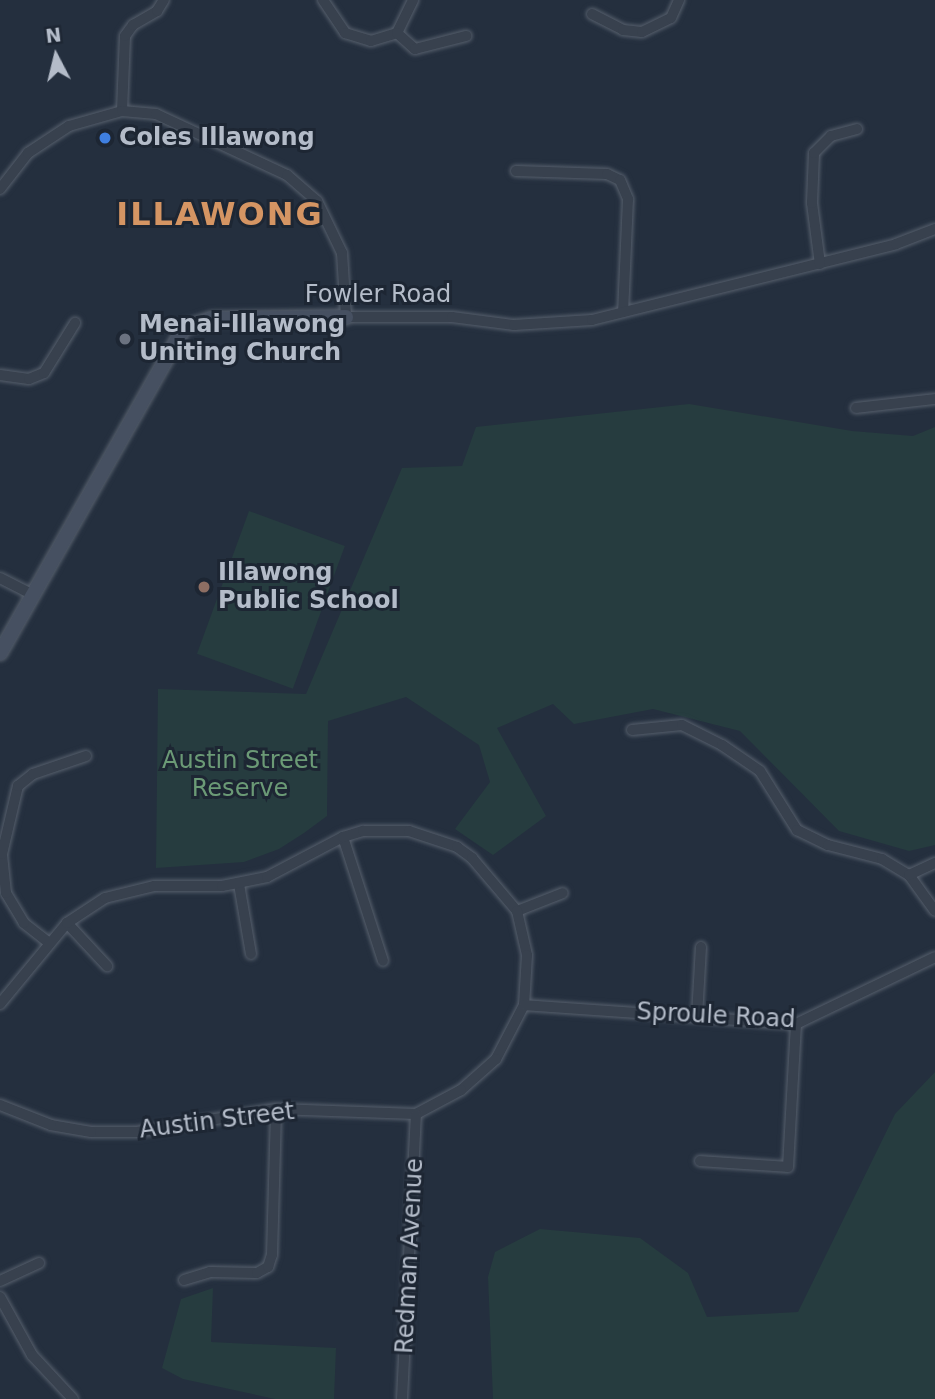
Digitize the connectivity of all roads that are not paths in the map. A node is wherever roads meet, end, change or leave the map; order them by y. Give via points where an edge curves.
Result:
1 (164, 0) edge
2 (323, 0) edge
3 (413, 0) edge
4 (679, 0) edge
5 (592, 14) dead end
6 (397, 33) junction
7 (466, 36) dead end
8 (122, 111) junction
9 (857, 129) dead end
10 (516, 171) dead end
11 (0, 189) edge
12 (935, 229) edge
13 (820, 264) junction
14 (623, 312) junction
15 (346, 317) junction
16 (75, 323) dead end
17 (0, 375) edge
18 (935, 399) edge
19 (856, 408) dead end
20 (0, 578) edge
21 (33, 594) junction
22 (0, 653) edge
23 (632, 730) dead end
24 (86, 756) dead end
25 (343, 837) junction
26 (935, 863) edge
27 (909, 876) junction
28 (239, 884) junction
29 (563, 893) dead end
30 (517, 911) junction
31 (935, 911) edge
32 (67, 923) junction
33 (48, 942) junction
34 (701, 947) dead end
35 (251, 954) dead end
36 (935, 957) edge
37 (383, 961) dead end
38 (107, 966) dead end
39 (0, 1004) edge
40 (524, 1005) junction
41 (697, 1016) junction
42 (796, 1024) junction
43 (1, 1109) edge
44 (276, 1109) junction
45 (416, 1114) junction
46 (700, 1161) dead end
47 (39, 1263) dead end
48 (184, 1280) dead end
49 (0, 1282) edge
50 (0, 1297) edge
51 (73, 1399) edge
52 (402, 1399) edge

1 - 8 street via 125,36
2 - 6 street via 339,27 355,39 378,41
3 - 6 street
4 - 5 street via 671,18 642,32 623,30
6 - 7 street via 415,49
8 - 11 street via 81,121 48,137
8 - 15 street via 169,119 275,168 308,192 326,213 340,243
9 - 13 street via 831,136 814,153 812,203
10 - 14 street via 607,174 620,180 628,199
12 - 13 street, Fowler Road
13 - 14 street, Fowler Road
14 - 15 street, Fowler Road via 550,325 442,316
15 - 21 street, Fowler Road via 211,319 184,328
16 - 17 street via 44,373 29,379
18 - 19 street
20 - 21 street
21 - 22 street, Fowler Road
23 - 27 street via 682,725 722,745 760,771 797,830 828,845 882,859
24 - 33 street via 33,774 18,786 2,854 6,893 23,923
25 - 28 street via 293,866
25 - 30 street via 385,829 409,831 457,847 491,877
25 - 37 street
26 - 27 street
27 - 31 street
28 - 32 street via 129,890 88,906
28 - 35 street
29 - 30 street
30 - 40 street via 527,955
32 - 33 street
32 - 38 street
33 - 39 street
34 - 41 street
36 - 42 street, Sproule Road
40 - 41 street, Sproule Road
40 - 45 street via 496,1059 461,1090
41 - 42 street, Sproule Road
42 - 46 street via 788,1167
43 - 44 street, Austin Street via 51,1125 137,1132
44 - 45 street, Austin Street
44 - 48 street via 268,1267 257,1273 209,1272
45 - 52 street, Redman Avenue
47 - 49 street
50 - 51 street via 32,1354

